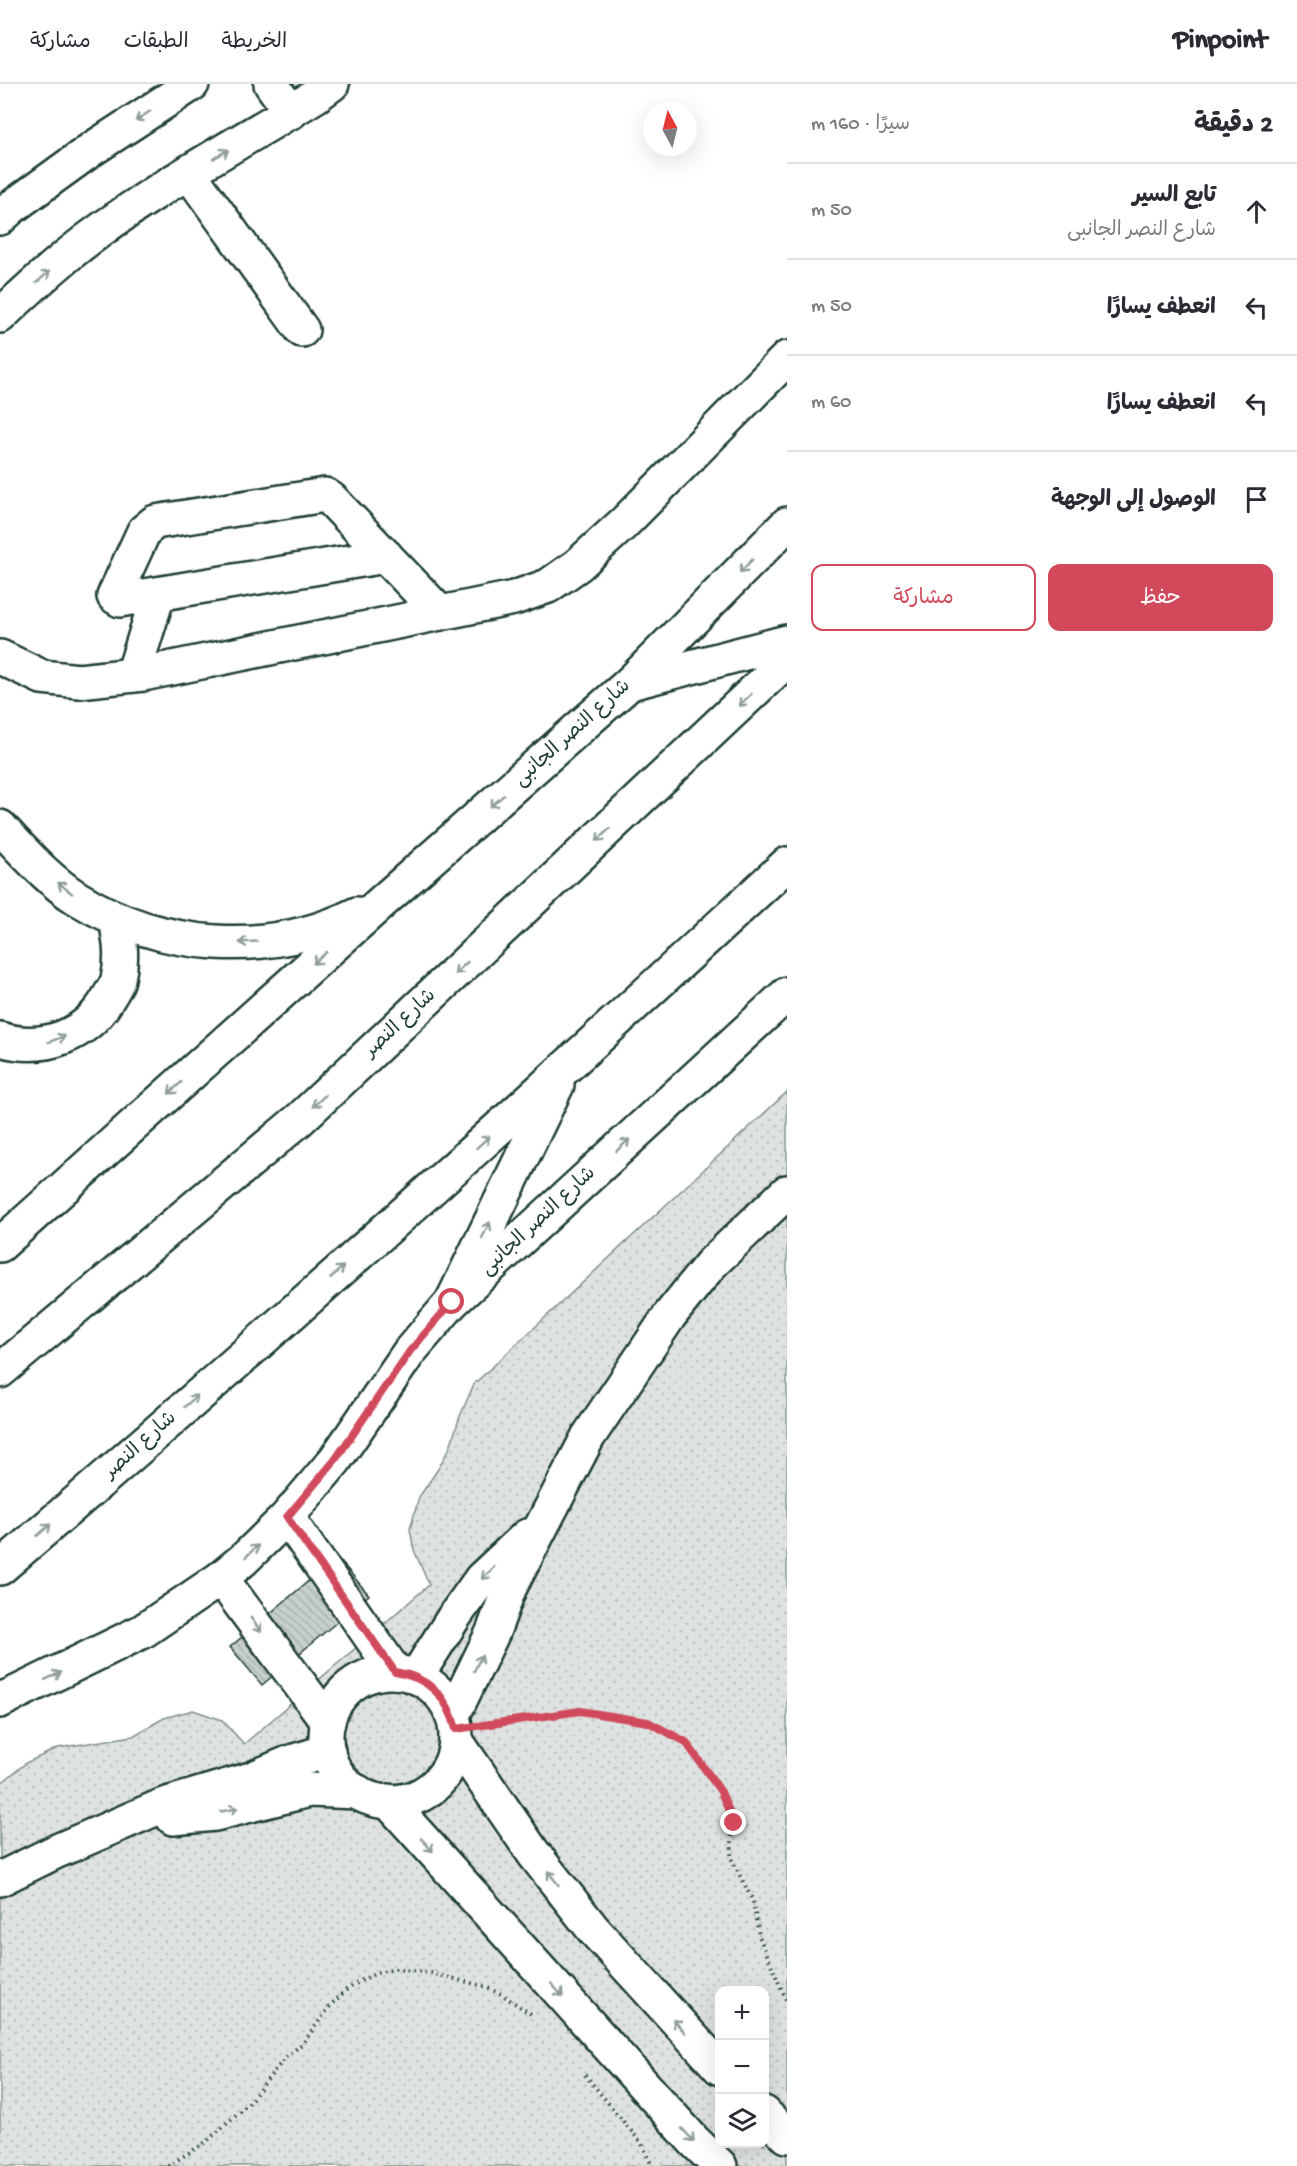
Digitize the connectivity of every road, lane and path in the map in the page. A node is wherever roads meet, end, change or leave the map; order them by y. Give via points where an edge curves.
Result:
1 (192, 84) edge
2 (271, 84) edge
3 (332, 84) edge
4 (291, 112) junction
5 (189, 173) junction
6 (0, 218) edge
7 (0, 316) edge
8 (302, 330) dead end
9 (787, 358) edge
10 (787, 524) edge
11 (386, 556) junction
12 (158, 595) junction
13 (440, 613) junction
14 (787, 642) edge
15 (0, 657) edge
16 (787, 660) edge
17 (133, 675) junction
18 (630, 683) junction
19 (0, 827) edge
20 (787, 864) edge
21 (383, 901) junction
22 (116, 919) junction
23 (787, 994) edge
24 (0, 1039) edge
25 (563, 1071) junction
26 (787, 1192) edge
27 (0, 1245) edge
28 (452, 1302) junction
29 (0, 1371) edge
30 (287, 1517) junction
31 (545, 1518) junction
32 (0, 1568) edge
33 (221, 1578) junction
34 (406, 1674) junction
35 (2, 1699) edge
36 (455, 1729) junction
37 (328, 1736) junction
38 (373, 1797) junction
39 (130, 1821) junction
40 (0, 1879) edge
41 (787, 2002) edge
42 (535, 2017) dead end
43 (715, 2063) edge
44 (582, 2071) dead end
45 (769, 2117) edge
46 (787, 2136) edge
47 (168, 2166) edge
48 (652, 2166) edge
49 (720, 2166) edge

1 -> 6 street via 92,149
2 - 4 street
3 - 4 street
5 -> 4 street
7 -> 5 street via 69,255
5 - 8 street
9 - 13 street via 578,565 548,586 514,598
10 -> 18 street, شارع النصر الجانبى
11 - 12 street
11 - 12 street via 325,495 178,518 155,522 144,531 114,596 120,600
11 - 13 street
12 - 17 street
13 - 17 street
14 - 18 street
15 - 17 street via 42,677 79,681
16 -> 29 street, شارع النصر via 300,1119
18 -> 21 street, شارع النصر الجانبى
22 -> 19 street via 76,897 40,869
20 - 25 street, شارع النصر
21 -> 22 street via 332,927 279,941 224,944 169,937
21 -> 27 street, شارع النصر الجانبى
24 -> 22 street via 19,1045 51,1042 80,1030 103,1009 118,981 122,950
28 -> 23 street, شارع النصر الجانبى
28 -> 25 street
32 -> 25 street, شارع النصر
26 - 31 street via 711,1264 670,1315 588,1437
28 - 30 street, شارع النصر الجانبى via 410,1351 335,1460
33 -> 30 street, شارع النصر الجانبى
30 - 34 street
31 -> 34 street via 482,1579
36 -> 31 street via 509,1589
35 -> 33 street, شارع النصر الجانبى via 143,1631
33 -> 37 street
34 - 36 street via 432,1686 445,1699
34 - 37 street via 377,1674 346,1691 334,1705
36 - 38 street via 452,1762 426,1792 408,1800
36 - 41 path via 580,1711 648,1722 686,1742 721,1792 734,1823 731,1858 753,1901 759,1936
43 -> 36 street via 593,1929 534,1854
37 - 38 street via 334,1767 344,1782
37 - 39 street via 291,1762 251,1779 164,1805
39 -> 38 street via 215,1814 309,1791
38 -> 49 street
39 - 40 street
42 - 47 path via 483,1986 413,1970 377,1973 345,1991 248,2103 206,2142
44 - 48 path via 642,2144
45 - 46 street

